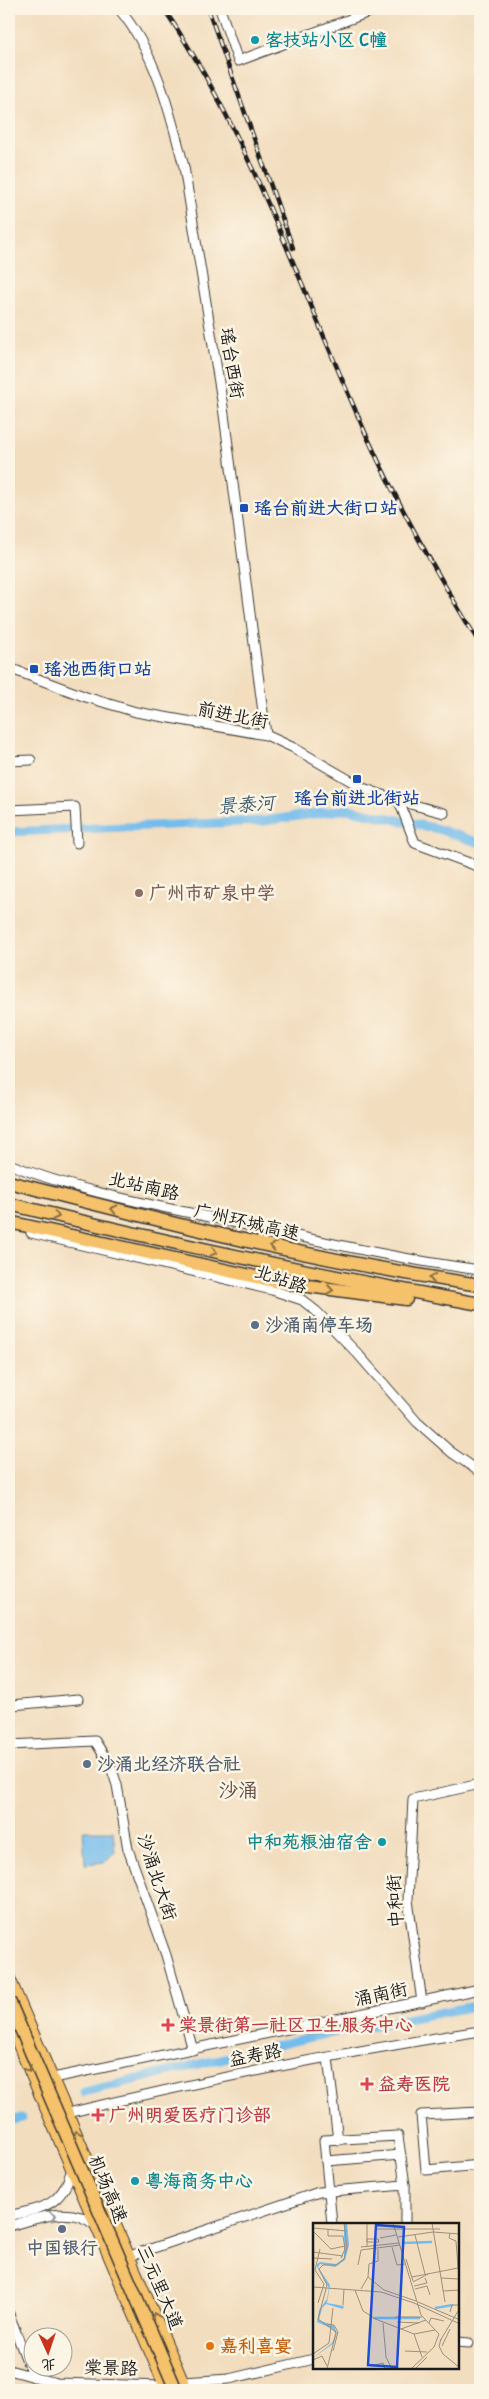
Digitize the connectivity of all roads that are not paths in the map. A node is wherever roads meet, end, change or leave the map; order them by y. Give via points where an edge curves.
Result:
1 (119, 9) edge
2 (220, 9) edge
3 (377, 9) edge
4 (9, 668) edge
5 (266, 735) junction
6 (31, 760) dead end
7 (9, 761) edge
8 (399, 801) junction
9 (9, 810) edge
10 (444, 813) dead end
11 (77, 843) dead end
12 (480, 867) edge
13 (9, 1164) edge
14 (9, 1182) edge
15 (9, 1204) edge
16 (9, 1222) edge
17 (9, 1228) edge
18 (480, 1270) edge
19 (480, 1285) edge
20 (480, 1305) edge
21 (480, 1472) edge
22 (78, 1699) dead end
23 (9, 1713) edge
24 (9, 1745) edge
25 (480, 1784) edge
26 (9, 1976) edge
27 (480, 1989) edge
28 (9, 2001) edge
29 (422, 2002) junction
30 (9, 2024) edge
31 (480, 2031) edge
32 (193, 2050) junction
33 (328, 2058) junction
34 (53, 2078) junction
35 (480, 2112) edge
36 (68, 2114) junction
37 (338, 2140) junction
38 (401, 2155) junction
39 (326, 2161) junction
40 (480, 2165) edge
41 (72, 2172) junction
42 (405, 2185) junction
43 (328, 2191) junction
44 (9, 2216) edge
45 (332, 2223) edge
46 (405, 2223) edge
47 (95, 2225) junction
48 (9, 2226) edge
49 (130, 2256) junction
50 (9, 2314) edge
51 (459, 2342) edge
52 (469, 2343) dead end
53 (313, 2359) edge
54 (174, 2360) junction
55 (156, 2369) junction
56 (9, 2370) edge
57 (33, 2377) junction
58 (175, 2388) edge

1 - 5 street, 瑶台西街 via 138,34 147,53 184,167 223,407
2 - 3 street via 238,61
4 - 5 street, 前进北街 via 136,712
5 - 8 street, 前进北街 via 294,748 350,783
6 - 7 street
8 - 10 street, 前进北街
8 - 12 street via 415,843
9 - 11 street via 75,807
13 - 18 street, 北站南路 via 78,1187 139,1202 358,1249
19 -> 14 highway, 广州环城高速 via 241,1239
15 -> 20 highway, 广州环城高速 via 235,1257
16 -> 20 highway via 278,1282 352,1293
17 - 21 street, 北站路 via 272,1290 302,1300 352,1347 417,1422
22 - 23 street via 12,1705
24 - 32 street, 沙涌北大街 via 95,1741 111,1766 128,1849 166,1955
25 - 29 street, 中和街 via 413,1799 408,1900
26 - 34 main road, 三元里大道
27 - 29 street, 涌南街
28 - 58 highway, 机场高速, bridge
29 - 32 street, 涌南街
30 -> 41 main road, 三元里大道
31 - 33 street, 益寿路
32 - 34 street, 涌南街
33 - 36 street, 益寿路 via 165,2090
33 - 37 street
34 - 36 main road, 三元里大道
35 - 40 street via 421,2115 426,2170
49 -> 36 main road, 三元里大道
37 - 38 street via 398,2136
37 - 39 street via 324,2140
38 - 39 street
38 - 42 street
39 - 43 street
41 - 44 street via 65,2190 52,2203
41 - 47 main road, 三元里大道
42 - 43 street
42 - 46 street
43 - 45 street
43 - 49 street
48 -> 47 street via 65,2214 84,2217
47 - 55 main road, 三元里大道
54 -> 49 main road, 三元里大道
50 - 57 street
51 - 52 street
53 - 58 street, 棠景路
54 - 55 main road via 166,2371
54 - 58 main road, 三元里大道
55 - 58 main road, 三元里大道
56 - 57 street, 棠景路
57 - 58 street, 棠景路 via 57,2384

